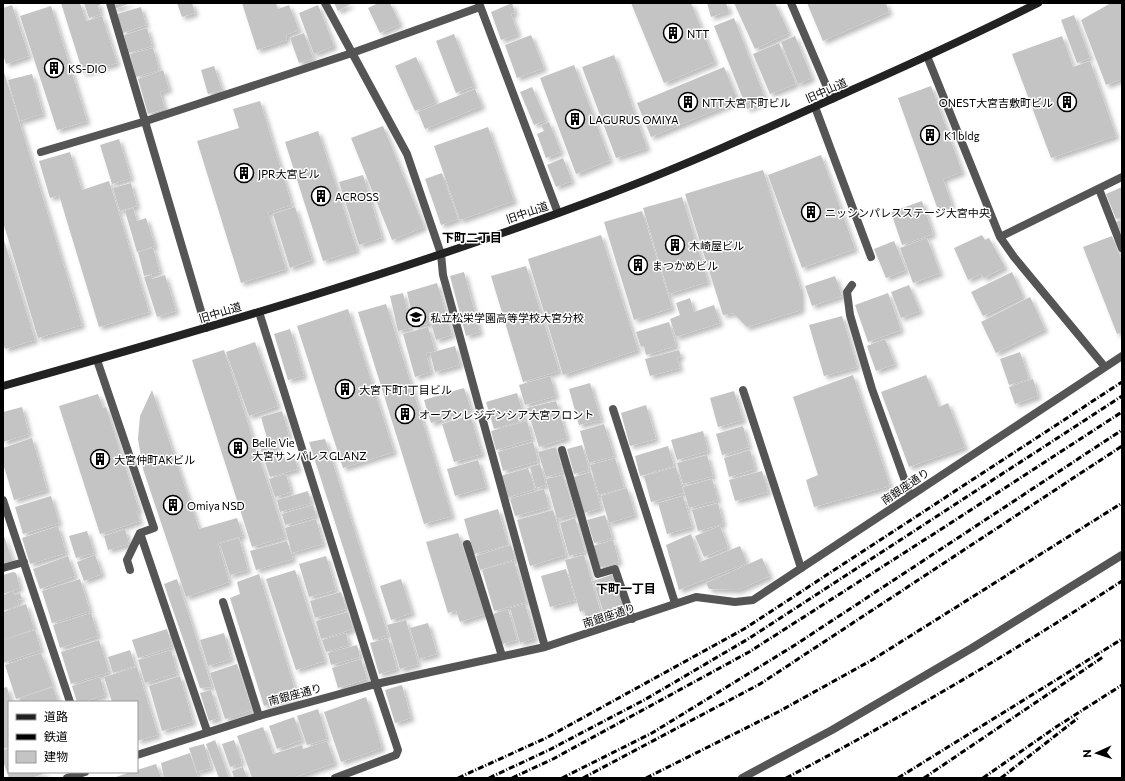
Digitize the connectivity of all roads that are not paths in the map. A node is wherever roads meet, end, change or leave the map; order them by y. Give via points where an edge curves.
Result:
1 (110, 3) edge
2 (325, 3) edge
3 (791, 3) edge
4 (1038, 3) edge
5 (479, 5) edge
6 (352, 53) junction
7 (927, 56) junction
8 (832, 99) junction
9 (815, 107) junction
10 (146, 121) junction
11 (41, 152) dead end
12 (1122, 177) edge
13 (1099, 189) junction
14 (558, 213) junction
15 (1000, 237) junction
16 (1122, 248) edge
17 (441, 254) junction
18 (871, 257) dead end
19 (852, 285) dead end
20 (259, 312) junction
21 (206, 328) junction
22 (1122, 356) edge
23 (97, 360) junction
24 (1106, 367) junction
25 (3, 386) edge
26 (743, 390) dead end
27 (613, 409) dead end
28 (562, 450) dead end
29 (910, 496) junction
30 (3, 500) edge
31 (140, 533) junction
32 (467, 544) dead end
33 (1122, 555) edge
34 (24, 562) junction
35 (3, 568) edge
36 (801, 568) junction
37 (130, 570) dead end
38 (224, 602) dead end
39 (675, 603) junction
40 (632, 619) junction
41 (545, 647) junction
42 (502, 656) junction
43 (376, 684) junction
44 (70, 701) edge
45 (259, 716) junction
46 (207, 731) junction
47 (138, 755) edge
48 (82, 773) edge
49 (69, 778) edge
50 (335, 778) edge
51 (742, 778) edge

1 - 10 street
2 - 6 street
3 - 8 street
4 - 7 main road, 旧中山道
5 - 6 street
5 - 14 street
6 - 10 street
6 - 17 street via 407,154
7 - 8 main road, 旧中山道
7 - 15 street
8 - 9 main road, 旧中山道
9 - 14 main road, 旧中山道 via 664,172
9 - 18 street
10 - 11 street
10 - 21 street
12 - 13 street
13 - 15 street
13 - 16 street
14 - 17 main road, 旧中山道
15 - 24 street
17 - 20 main road, 旧中山道
17 - 41 street via 443,275
19 - 29 street via 847,292 850,315 872,389
20 - 21 main road, 旧中山道
20 - 43 street
21 - 23 main road, 旧中山道
22 - 24 street, 南銀座通り
23 - 25 main road, 旧中山道
23 - 31 street via 154,528
24 - 29 street, 南銀座通り
26 - 36 street
27 - 39 street
28 - 40 street via 598,574 616,569
29 - 36 street, 南銀座通り
30 - 34 street
31 - 37 street via 127,560
31 - 46 street
32 - 42 street
33 - 51 street via 972,648 832,730
34 - 35 street
34 - 44 street
36 - 39 street, 南銀座通り via 753,600 735,602 696,597
38 - 45 street
39 - 40 street, 南銀座通り
40 - 41 street, 南銀座通り
41 - 42 street, 南銀座通り
42 - 43 street, 南銀座通り
43 - 45 street, 南銀座通り
43 - 50 street via 398,750 396,755
45 - 46 street, 南銀座通り
46 - 47 street, 南銀座通り
48 - 49 street

